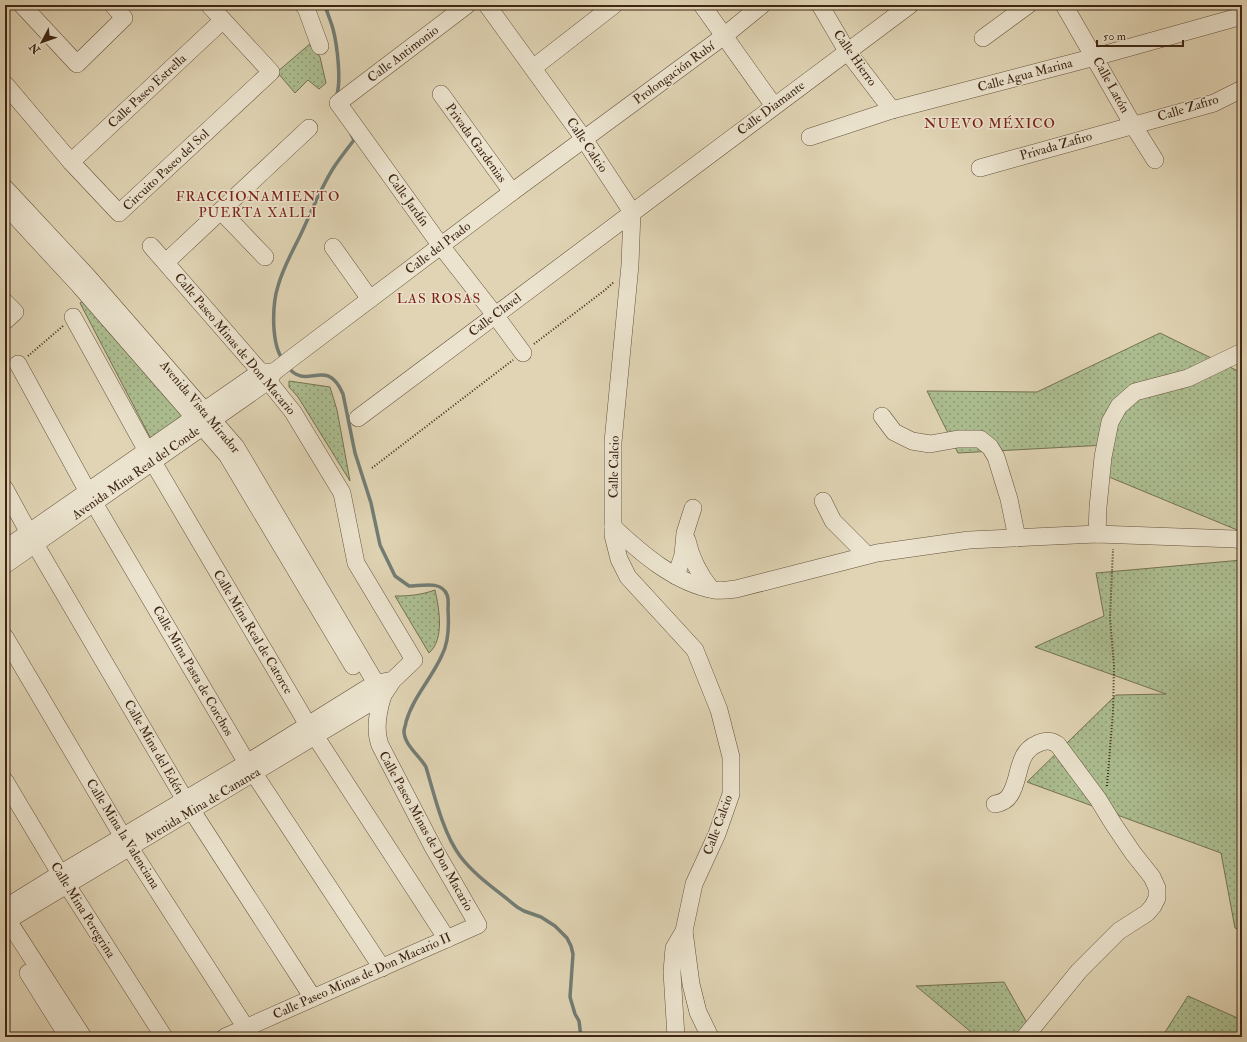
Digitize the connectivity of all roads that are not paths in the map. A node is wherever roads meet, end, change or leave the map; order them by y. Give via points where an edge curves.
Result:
1 (22, 5) edge
2 (113, 5) edge
3 (209, 5) edge
4 (303, 5) edge
5 (467, 5) edge
6 (487, 5) edge
7 (614, 5) edge
8 (702, 5) edge
9 (762, 5) edge
10 (820, 5) edge
11 (910, 5) edge
12 (1028, 5) edge
13 (1064, 5) edge
14 (1242, 16) edge
15 (223, 20) junction
16 (724, 36) junction
17 (982, 38) dead end
18 (320, 46) dead end
19 (847, 52) junction
20 (1095, 56) junction
21 (533, 68) junction
22 (5, 84) edge
23 (1242, 89) edge
24 (441, 94) dead end
25 (338, 103) joint
26 (774, 106) junction
27 (892, 110) junction
28 (1133, 124) junction
29 (309, 128) dead end
30 (810, 137) dead end
31 (584, 139) junction
32 (1156, 160) dead end
33 (71, 162) junction
34 (980, 168) dead end
35 (5, 188) edge
36 (512, 192) junction
37 (5, 205) edge
38 (221, 211) junction
39 (632, 212) junction
40 (151, 246) dead end
41 (441, 246) junction
42 (333, 247) dead end
43 (265, 257) dead end
44 (166, 262) junction
45 (83, 281) junction
46 (370, 300) junction
47 (5, 302) edge
48 (495, 315) junction
49 (73, 317) road end
50 (5, 321) edge
51 (1242, 352) edge
52 (523, 353) road end
53 (18, 364) road end
54 (270, 374) junction
55 (882, 416) dead end
56 (358, 418) dead end
57 (204, 419) junction
58 (150, 456) junction
59 (5, 489) edge
60 (91, 497) junction
61 (823, 501) dead end
62 (693, 508) dead end
63 (613, 527) junction
64 (685, 533) junction
65 (1097, 534) junction
66 (32, 538) junction
67 (1017, 538) junction
68 (1242, 540) edge
69 (5, 549) edge
70 (867, 555) junction
71 (5, 565) edge
72 (676, 576) junction
73 (711, 589) junction
74 (5, 637) edge
75 (414, 660) joint
76 (375, 696) junction
77 (312, 730) junction
78 (250, 768) junction
79 (5, 781) edge
80 (995, 804) dead end
81 (189, 806) junction
82 (126, 842) junction
83 (63, 879) junction
84 (6, 917) edge
85 (478, 925) joint
86 (684, 932) junction
87 (5, 938) edge
88 (446, 939) junction
89 (382, 968) junction
90 (313, 998) junction
91 (51, 999) junction
92 (246, 1028) junction
93 (68, 1037) edge
94 (83, 1037) edge
95 (164, 1037) edge
96 (225, 1037) edge
97 (676, 1037) edge
98 (710, 1037) edge
99 (1025, 1037) edge

1 - 2 street via 77,64 124,18
3 - 15 street, Circuito Paseo del Sol
4 - 18 street
5 - 25 street, Calle Antimonio
6 - 21 street, Calle Calcio
7 - 21 street
8 - 16 street
9 - 16 street, Prolongación Rubí
10 - 19 street, Calle Hierro
11 - 19 street, Calle Diamante
12 - 17 street
13 - 20 street, Calle Latón
14 - 20 street, Calle Agua Marina
15 - 33 street, Calle Paseo Estrella
15 - 33 street, Circuito Paseo del Sol via 271,72 119,213
16 - 26 street
16 - 31 street, Prolongación Rubí
19 - 26 street, Calle Diamante
19 - 27 street, Calle Hierro
20 - 27 street, Calle Agua Marina
20 - 28 street, Calle Latón
21 - 31 street, Calle Calcio
22 - 33 street, Circuito Paseo del Sol
23 - 28 street, Calle Zafiro via 1214,103
24 - 36 street, Privada Gardenias
25 - 41 street, Calle Jardín
26 - 39 street, Calle Diamante
27 - 30 street, Calle Agua Marina
28 - 32 street, Calle Latón
28 - 34 street, Privada Zafiro
29 - 38 street
31 - 36 street, Calle del Prado
31 - 39 street, Calle Calcio
35 - 45 street, Avenida Vista Mirador
36 - 41 street, Calle del Prado
37 - 45 street, Avenida Vista Mirador
38 - 43 street
38 - 44 street
39 - 48 street, Calle Clavel
39 - 63 street, Calle Calcio via 630,265 613,442
40 - 44 street, Calle Paseo Minas de Don Macario
41 - 46 street, Calle del Prado
41 - 48 street, Calle Jardín
42 - 46 street
44 - 54 street, Calle Paseo Minas de Don Macario
45 - 57 street, Avenida Vista Mirador
46 - 54 street, Calle del Prado
47 - 50 street via 14,312
48 - 52 street, Calle Jardín
48 - 56 street, Calle Clavel
49 - 58 street, Calle Mina Real de Catorce
51 - 65 street via 1188,378 1135,392 1119,406 1110,422 1103,457
53 - 60 street, Calle Mina Pasta de Corchos
54 - 57 street, Avenida Mina Real del Conde
54 - 75 street, Calle Paseo Minas de Don Macario via 342,493 356,563
55 - 67 street via 894,432 912,441 930,444 958,439 980,439 990,447 996,457 1009,499
57 - 58 street, Avenida Mina Real del Conde
57 - 76 street, Avenida Vista Mirador via 296,560
58 - 60 street, Avenida Mina Real del Conde
58 - 77 street, Calle Mina Real de Catorce
59 - 66 street, Calle Mina del Edén
60 - 66 street, Avenida Mina Real del Conde
60 - 78 street, Calle Mina Pasta de Corchos
61 - 70 street via 833,521
62 - 64 street
63 - 72 street via 648,557
63 - 86 street, Calle Calcio via 619,558 628,577 695,650 719,710 732,757 731,794 718,834 694,884
64 - 72 street via 683,555
64 - 73 street via 692,559
65 - 67 street
65 - 68 street
66 - 69 street, Avenida Mina Real del Conde
66 - 71 street, Avenida Mina Real del Conde
66 - 81 street, Calle Mina del Edén
67 - 70 street via 969,540
70 - 73 street via 736,589
72 - 73 street
74 - 82 street, Calle Mina la Valenciana
75 - 76 street, Avenida Mina de Cananea
76 - 77 street, Avenida Mina de Cananea
76 - 85 street, Calle Paseo Minas de Don Macario via 377,737 380,745 433,847
77 - 78 street, Avenida Mina de Cananea
77 - 88 street, Calle Mina Real de Catorce
78 - 81 street, Avenida Mina de Cananea
78 - 89 street, Calle Mina Pasta de Corchos
79 - 83 street, Calle Mina Peregrina
80 - 99 street via 1010,796 1021,760 1027,752 1042,741 1052,741 1062,750 1098,799 1157,888 1157,898 1147,913 1119,931 1103,946
81 - 82 street, Avenida Mina de Cananea
81 - 90 street, Calle Mina del Edén
82 - 83 street, Avenida Mina de Cananea
82 - 92 street, Calle Mina la Valenciana
83 - 84 street, Avenida Mina de Cananea
83 - 95 street, Calle Mina Peregrina
84 - 91 street
85 - 88 street, Calle Paseo Minas de Don Macario II
86 - 97 street via 674,948 672,972
86 - 98 street via 691,984 698,1012
87 - 91 street
88 - 89 street, Calle Paseo Minas de Don Macario II
89 - 90 street, Calle Paseo Minas de Don Macario II
90 - 92 street, Calle Paseo Minas de Don Macario II
91 - 93 street
91 - 94 street
92 - 96 street, Calle Paseo Minas de Don Macario II

